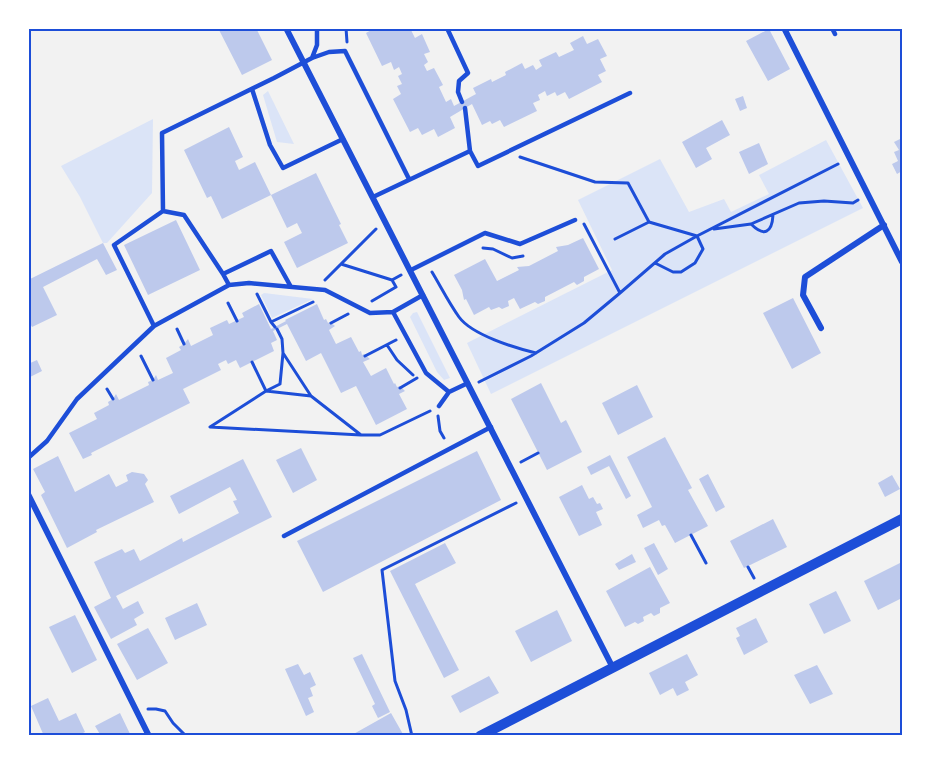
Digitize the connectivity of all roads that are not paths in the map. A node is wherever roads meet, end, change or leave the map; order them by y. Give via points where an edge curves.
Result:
1 (286, 28) edge
2 (317, 28) edge
3 (447, 28) edge
4 (784, 28) edge
5 (832, 28) edge
6 (835, 34) dead end
7 (312, 58) junction
8 (303, 63) junction
9 (252, 89) junction
10 (630, 93) dead end
11 (462, 102) dead end
12 (465, 108) dead end
13 (343, 139) junction
14 (470, 151) junction
15 (409, 179) junction
16 (373, 196) junction
17 (163, 211) junction
18 (575, 220) dead end
19 (884, 225) junction
20 (903, 262) edge
21 (411, 270) junction
22 (223, 274) junction
23 (229, 285) junction
24 (291, 286) junction
25 (423, 296) junction
26 (393, 312) junction
27 (154, 326) junction
28 (821, 328) dead end
29 (468, 383) junction
30 (449, 392) junction
31 (439, 406) road end
32 (490, 427) junction
33 (28, 458) edge
34 (28, 494) edge
35 (903, 519) edge
36 (284, 536) dead end
37 (613, 668) junction
38 (148, 735) edge
39 (480, 735) edge

1 - 8 street
2 - 7 lane
3 - 11 lane via 468,73 459,81
4 - 19 street
5 - 6 lane
7 - 8 lane
7 - 15 lane via 345,51
8 - 9 lane
8 - 13 street
9 - 13 lane via 270,145 283,168
9 - 17 lane via 162,133
10 - 14 lane via 478,166
12 - 14 lane
13 - 16 street
14 - 15 lane
15 - 16 lane
16 - 21 street
17 - 22 lane via 184,215
17 - 27 lane via 114,245
18 - 21 lane via 520,244 485,233
19 - 20 street
19 - 28 street via 805,277 803,294
21 - 25 street
22 - 23 lane
22 - 24 lane via 272,250
23 - 24 lane
23 - 27 lane
24 - 26 lane via 325,290 370,313
25 - 26 lane
25 - 29 street
26 - 30 lane via 426,374
27 - 33 lane via 77,399 47,441
29 - 30 lane
29 - 32 street
30 - 31 lane
32 - 36 lane
32 - 37 street
34 - 38 street
35 - 37 street
37 - 39 street

